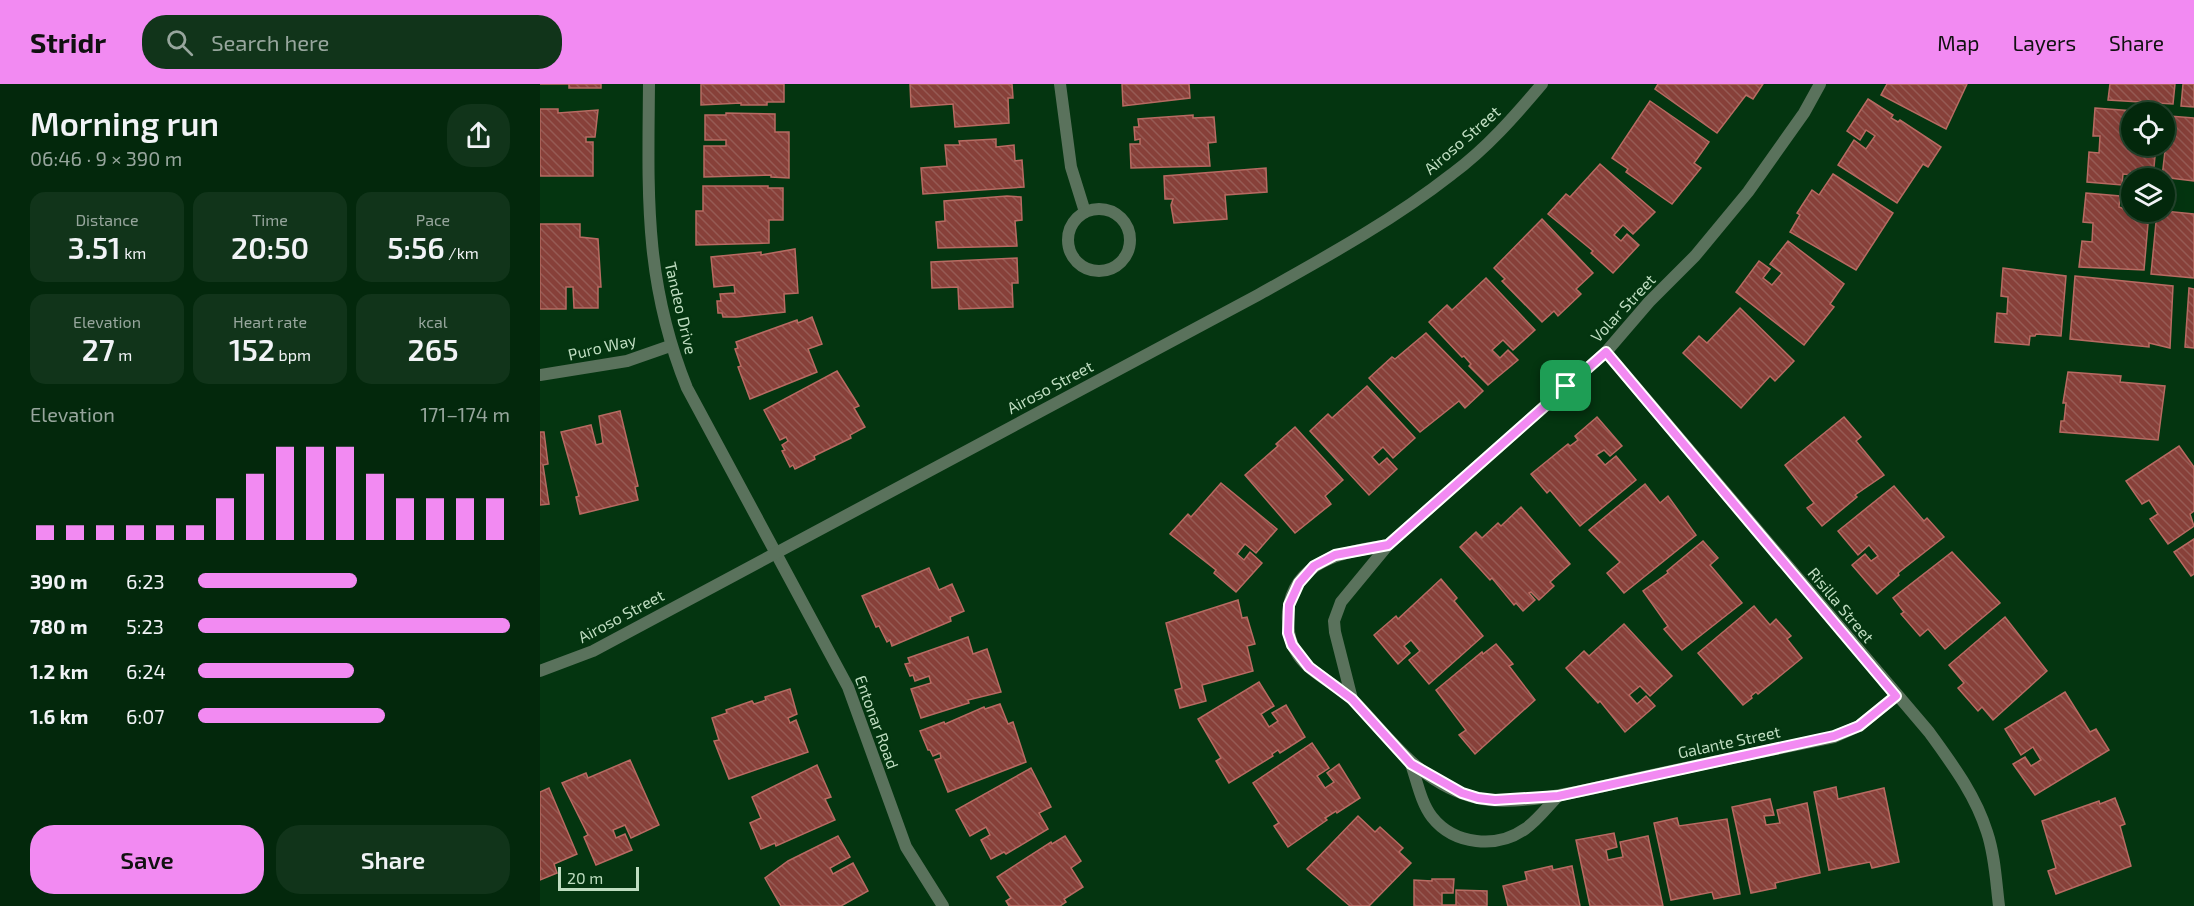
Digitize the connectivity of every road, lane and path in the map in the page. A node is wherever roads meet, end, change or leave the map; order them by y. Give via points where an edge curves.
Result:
1 (650, 84) edge
2 (1060, 84) edge
3 (1542, 84) edge
4 (1820, 84) edge
5 (1085, 212) junction
6 (670, 346) junction
7 (1606, 352) junction
8 (540, 375) edge
9 (1388, 545) junction
10 (775, 552) junction
11 (1336, 612) joint
12 (540, 671) edge
13 (1896, 696) junction
14 (1352, 699) junction
15 (1411, 764) junction
16 (1558, 796) junction
17 (943, 906) edge
18 (1999, 906) edge

1 - 6 street, Tandeo Drive via 648,216
2 - 5 street via 1071,167
3 - 10 street, Airoso Street via 1510,121 1453,174 1332,253
4 - 7 street, Volar Street via 1748,192
5 - 5 street via 1106,210 1119,216 1128,228 1129,249 1117,266 1105,271 1090,270 1074,259 1068,247 1069,233
6 - 8 street, Puro Way via 627,361
6 - 10 street, Tandeo Drive via 687,388
7 - 9 street, Volar Street
7 - 13 street, Risilla Street
9 - 11 street, Volar Street
9 - 14 street, Galante Street via 1324,560 1306,574 1289,605 1288,633 1299,657
10 - 12 street, Airoso Street via 593,651
10 - 17 street, Entonar Road via 848,687 906,847
11 - 14 street, Galante Street via 1335,632
13 - 16 street, Galante Street via 1859,726 1834,736
13 - 18 street, Risilla Street via 1929,732 1977,804 1988,834
14 - 15 street, Galante Street
15 - 16 street, Galante Street via 1478,798
15 - 16 street, Galante Street via 1431,815 1450,832 1474,841 1516,835 1528,828

